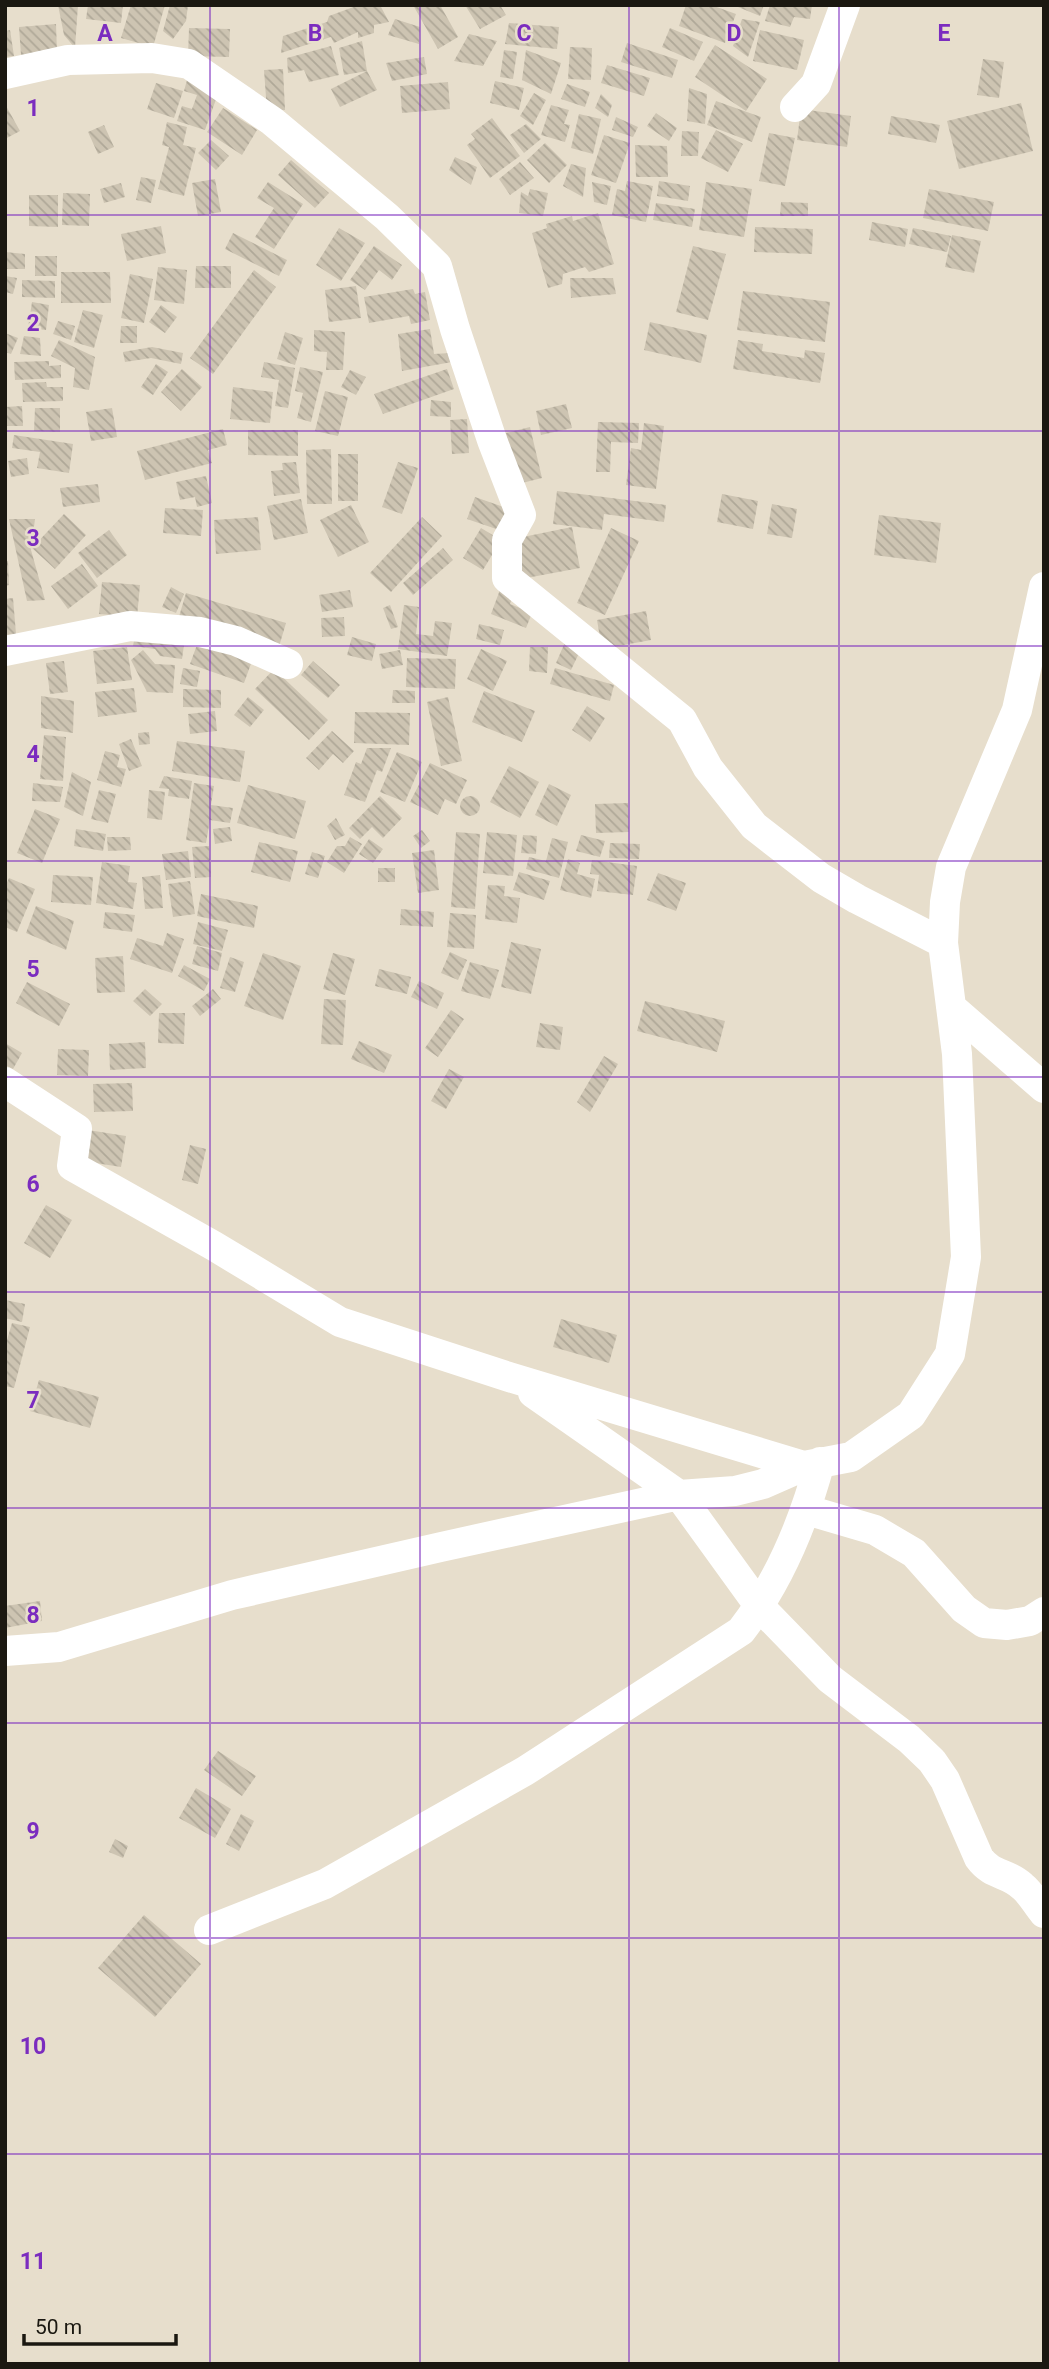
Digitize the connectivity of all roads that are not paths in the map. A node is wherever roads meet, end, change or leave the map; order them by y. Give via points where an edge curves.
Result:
1 (845, 5) edge
2 (5, 74) edge
3 (795, 107) dead end
4 (1044, 587) edge
5 (5, 651) edge
6 (288, 664) dead end
7 (943, 943) junction
8 (951, 1007) junction
9 (5, 1082) edge
10 (1044, 1088) edge
11 (509, 1377) junction
12 (812, 1464) junction
13 (679, 1495) junction
14 (807, 1510) junction
15 (760, 1606) junction
16 (1044, 1612) edge
17 (5, 1651) edge
18 (1044, 1913) edge
19 (208, 1930) dead end

1 - 3 street via 816,84
2 - 7 street via 68,60 152,58 189,64 272,121 387,218 437,266 521,515 507,540 507,578 682,720 708,768 754,826 821,878
4 - 7 street via 1017,710 951,867
5 - 6 street via 130,626 212,635
7 - 8 street
8 - 10 street
8 - 12 street via 966,1257 950,1354 911,1415 851,1457
9 - 11 street via 77,1129 72,1166 340,1322
11 - 12 street
11 - 13 street
12 - 13 street via 735,1491
12 - 14 street
13 - 15 street
13 - 17 street via 232,1595 59,1647
14 - 15 street
14 - 16 street via 875,1530 914,1553 964,1609 984,1623 1030,1621
15 - 18 street via 830,1679 932,1761 986,1868 1023,1886
15 - 19 street via 741,1630 524,1771 325,1884

